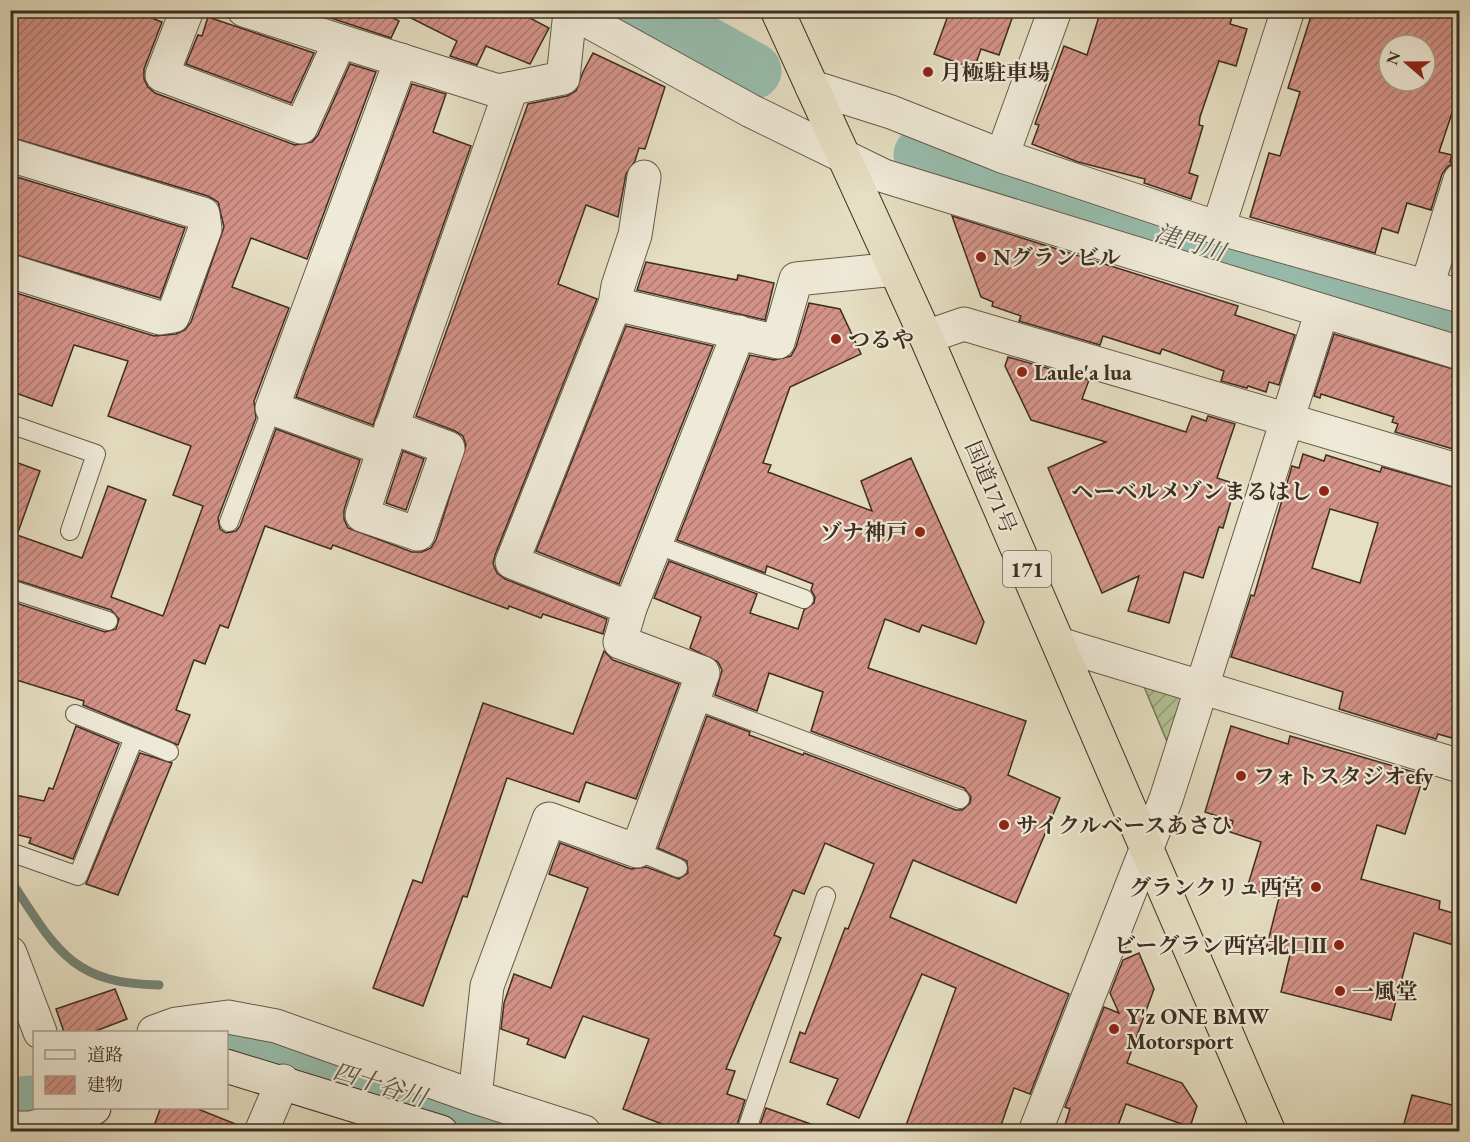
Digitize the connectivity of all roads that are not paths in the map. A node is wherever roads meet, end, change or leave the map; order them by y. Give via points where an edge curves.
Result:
1 (187, 10) edge
2 (244, 10) edge
3 (777, 10) edge
4 (1055, 10) edge
5 (1288, 10) edge
6 (569, 11) edge
7 (310, 20) edge
8 (340, 41) junction
9 (401, 60) junction
10 (812, 87) junction
11 (511, 89) junction
12 (10, 155) edge
13 (1002, 156) junction
14 (847, 160) junction
15 (644, 177) dead end
16 (1460, 180) edge
17 (1218, 228) junction
18 (895, 269) junction
19 (10, 271) edge
20 (1427, 286) junction
21 (1460, 296) edge
22 (615, 304) junction
23 (1322, 311) junction
24 (739, 332) junction
25 (926, 337) junction
26 (1460, 353) edge
27 (272, 408) junction
28 (1288, 420) junction
29 (10, 424) edge
30 (1460, 471) edge
31 (229, 522) dead end
32 (70, 531) dead end
33 (655, 544) junction
34 (10, 589) edge
35 (804, 599) dead end
36 (630, 608) junction
37 (108, 621) dead end
38 (1059, 644) junction
39 (1203, 686) junction
40 (693, 699) junction
41 (75, 714) dead end
42 (134, 738) junction
43 (169, 752) dead end
44 (1460, 766) edge
45 (960, 799) dead end
46 (1147, 850) junction
47 (637, 851) junction
48 (10, 852) edge
49 (678, 868) dead end
50 (826, 896) dead end
51 (10, 953) edge
52 (40, 1031) edge
53 (157, 1031) edge
54 (228, 1067) edge
55 (283, 1081) junction
56 (475, 1097) junction
57 (77, 1116) edge
58 (10, 1128) edge
59 (261, 1131) edge
60 (441, 1131) edge
61 (584, 1131) edge
62 (746, 1131) edge
63 (1035, 1131) edge
64 (1269, 1131) edge

1 - 8 street via 162,75 301,127
2 - 7 street
3 - 10 highway, 国道171号 / 171
4 - 13 street
5 - 17 street
6 - 11 street via 563,78
6 - 14 street
7 - 8 street
8 - 9 street
9 - 11 street via 498,91
9 - 27 street
10 - 13 street via 891,112
10 - 14 highway, 国道171号 / 171
11 - 27 street via 388,438
12 - 19 street via 202,214 205,229 174,316 160,318
13 - 17 street
14 - 18 highway, 国道171号 / 171
14 - 23 street via 918,187
15 - 22 street via 635,235
16 - 20 street
17 - 20 street
18 - 24 street via 796,279 778,342
18 - 25 highway, 国道171号 / 171
20 - 21 street
22 - 24 street
22 - 36 street via 512,562
23 - 26 street
23 - 28 street
24 - 33 street
25 - 28 street via 964,324
25 - 38 highway, 国道171号 / 171
27 - 31 lane
28 - 30 street
28 - 39 street
29 - 32 lane via 96,454
33 - 35 lane
33 - 36 street
34 - 37 lane
36 - 40 street via 620,642 703,674
38 - 39 street
38 - 46 highway, 国道171号 / 171
39 - 44 street
39 - 46 street
40 - 45 lane
40 - 47 street
41 - 42 lane
42 - 43 lane
42 - 48 lane via 78,876
46 - 63 street
46 - 64 highway, 国道171号 / 171
47 - 49 lane
47 - 56 street via 549,819 487,986
50 - 62 lane
51 - 52 street
53 - 56 street via 176,1024 228,1017 276,1026
54 - 55 street
55 - 59 street
55 - 60 street
56 - 61 street
57 - 58 street via 30,1128

